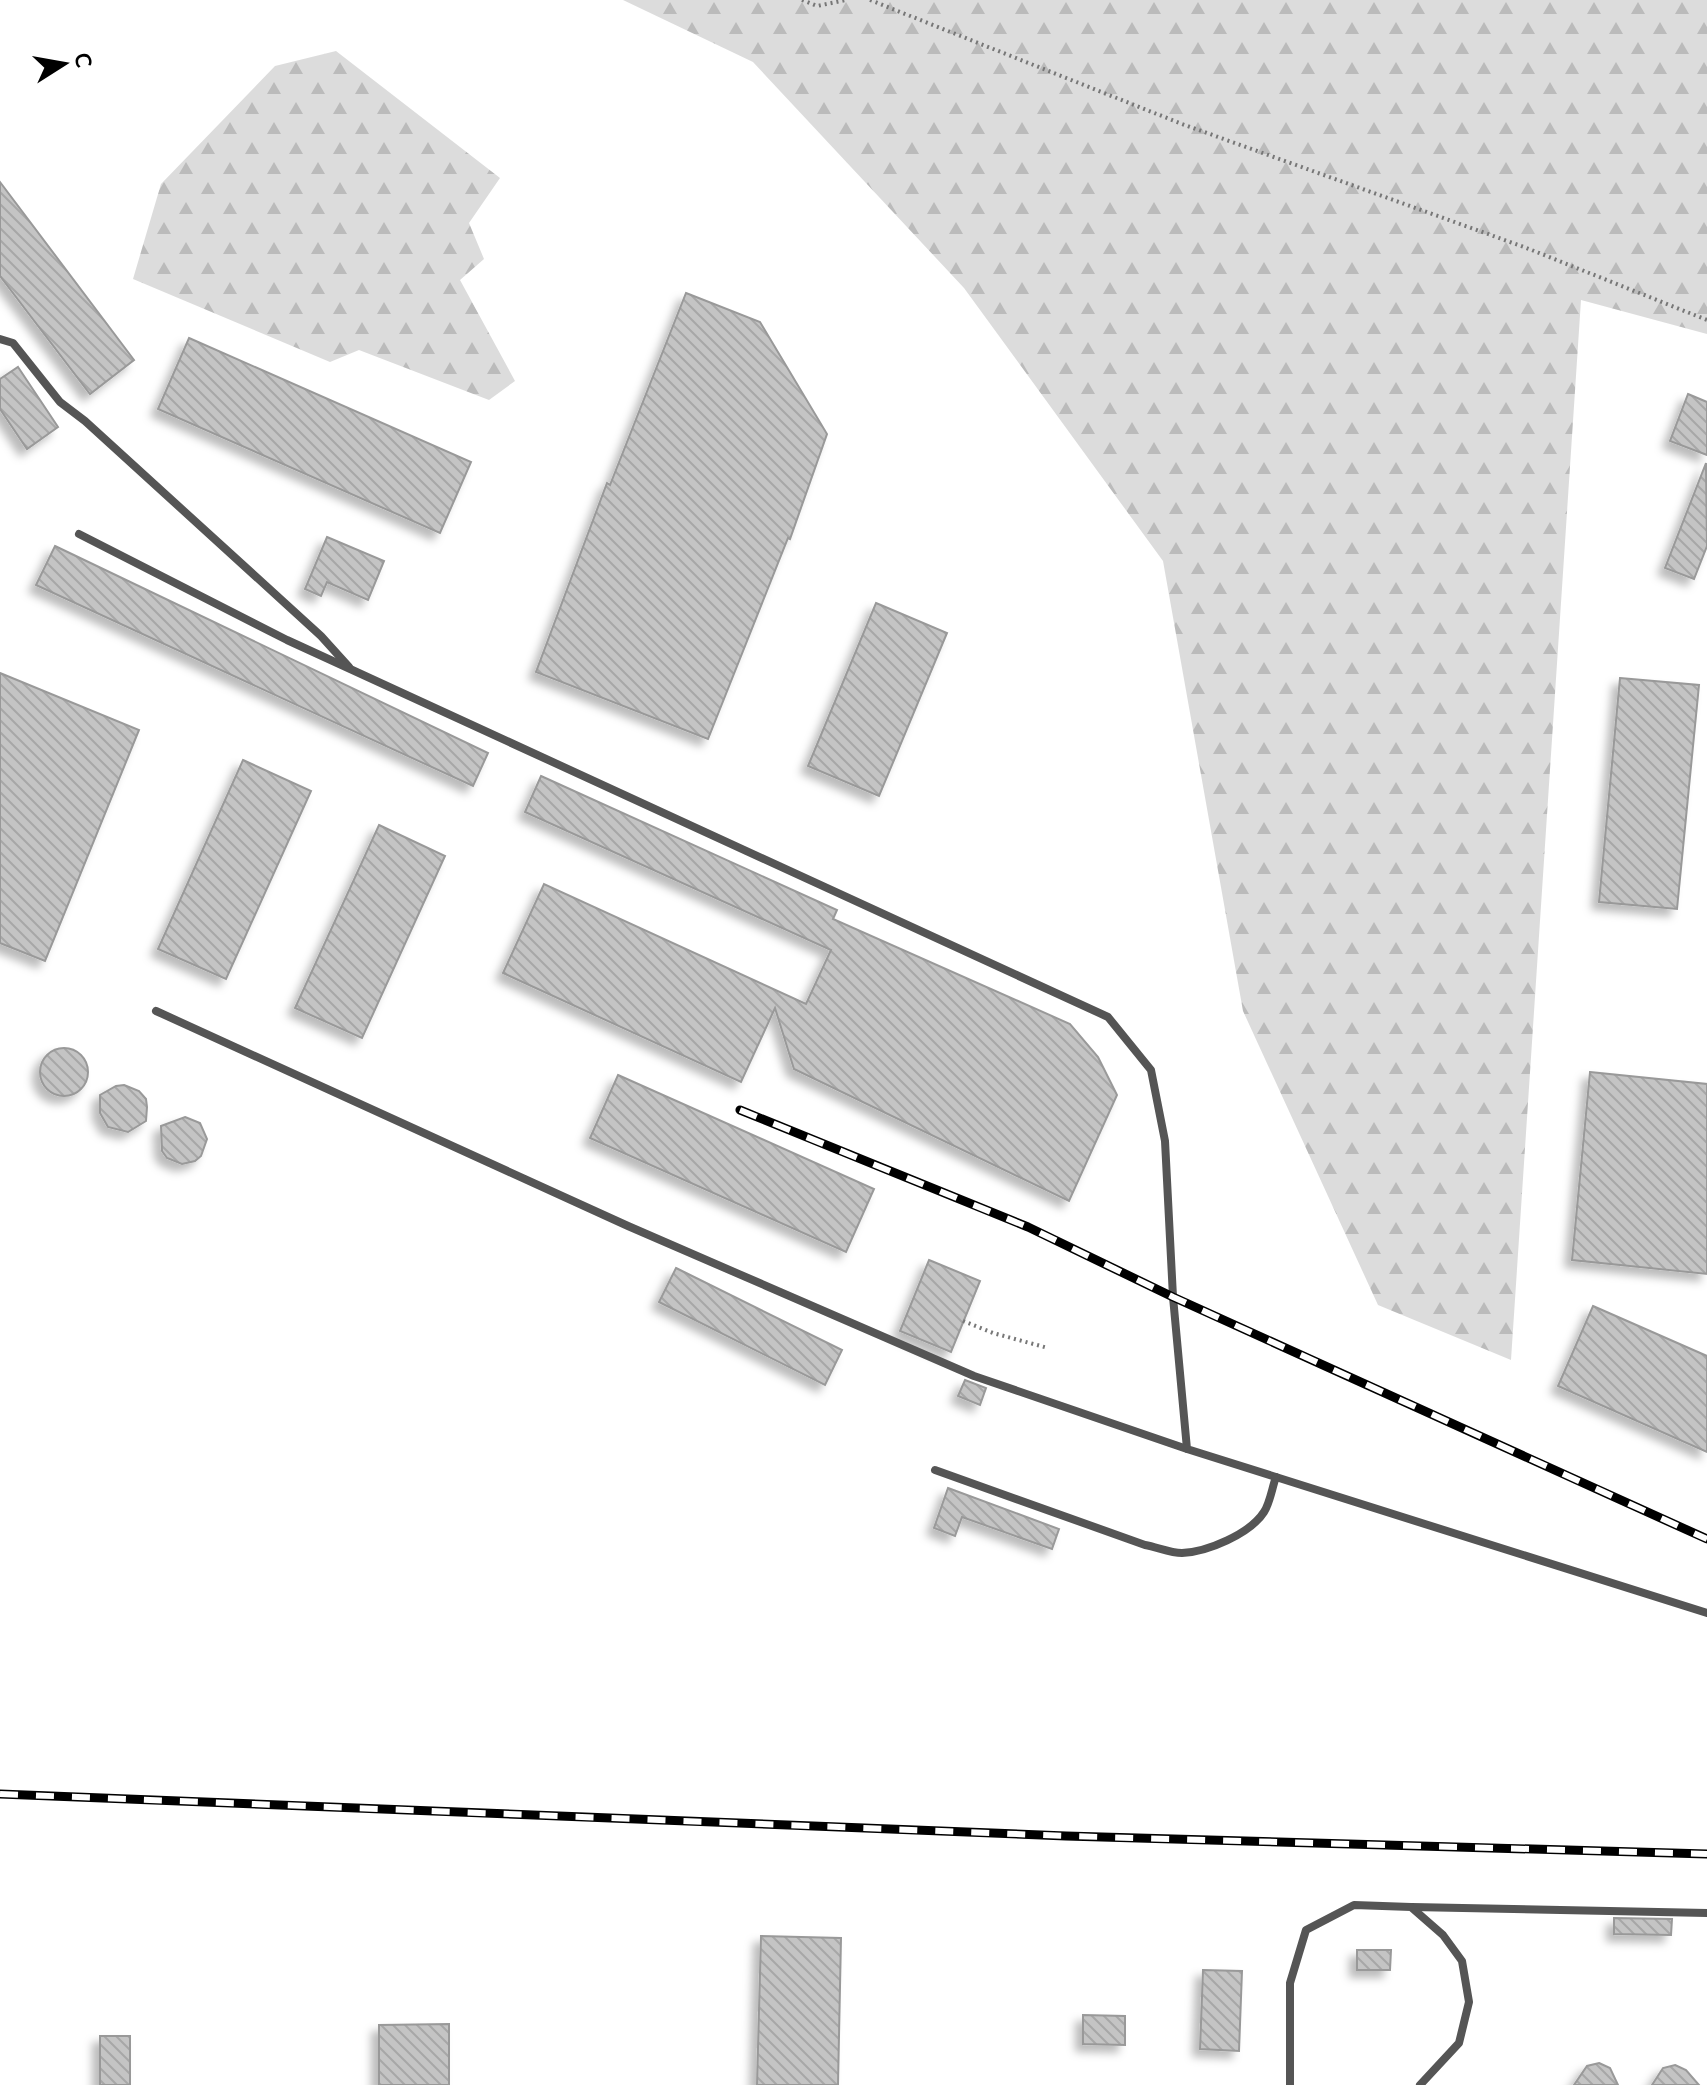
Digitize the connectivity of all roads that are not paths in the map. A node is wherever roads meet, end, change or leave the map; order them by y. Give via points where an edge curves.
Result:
1 (0, 339) edge
2 (79, 534) dead end
3 (353, 670) junction
4 (156, 1011) dead end
5 (1187, 1449) junction
6 (935, 1470) dead end
7 (1276, 1477) junction
8 (1707, 1613) edge
9 (1411, 1907) junction
10 (1707, 1913) edge
11 (1290, 2085) edge
12 (1420, 2085) edge

1 - 3 lane via 13,343 60,402
2 - 3 lane
3 - 5 lane via 1108,1017 1151,1070 1165,1141
4 - 5 lane via 974,1376
5 - 7 lane
6 - 7 lane via 1180,1553 1229,1540 1249,1526 1264,1513
7 - 8 lane
9 - 10 lane
9 - 11 lane via 1354,1905 1306,1930 1290,1983
9 - 12 lane via 1443,1935 1462,1961 1469,2002 1459,2043

